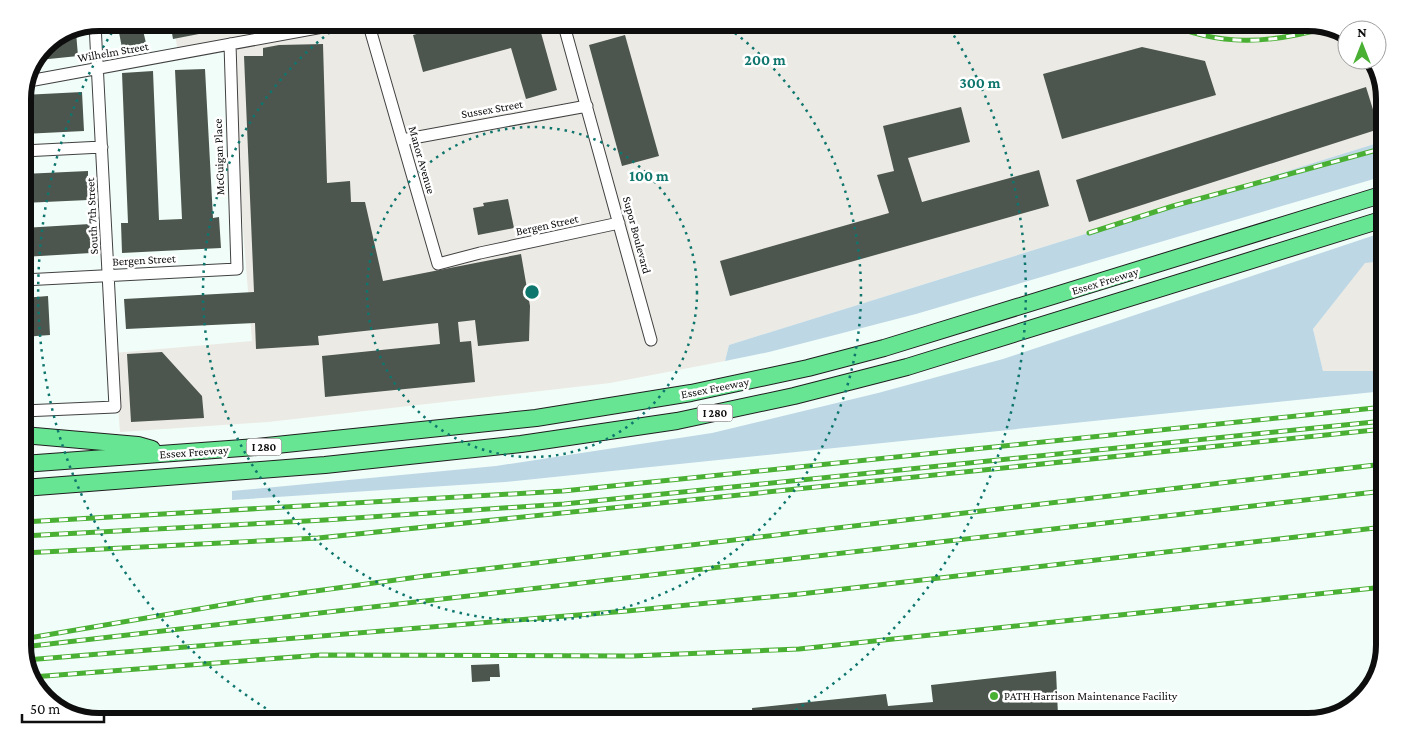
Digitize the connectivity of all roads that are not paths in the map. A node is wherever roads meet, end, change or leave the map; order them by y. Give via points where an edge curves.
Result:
1 (301, 31) edge
2 (371, 31) edge
3 (566, 31) edge
4 (96, 32) edge
5 (230, 44) junction
6 (98, 69) junction
7 (34, 81) edge
8 (587, 106) junction
9 (402, 140) junction
10 (102, 147) junction
11 (31, 151) edge
12 (1376, 196) edge
13 (1376, 221) edge
14 (619, 223) junction
15 (480, 253) joint
16 (237, 269) joint
17 (109, 276) junction
18 (31, 280) edge
19 (651, 340) dead end
20 (31, 411) edge
21 (31, 436) edge
22 (172, 454) junction
23 (31, 463) edge
24 (31, 487) edge

1 - 5 street, Wilhelm Street
2 - 9 street, Manor Avenue
3 - 8 street, Supor Boulevard
4 - 6 street, South 7th Street
5 - 6 street, Wilhelm Street
5 - 16 street, McGuigan Place
6 - 7 street, Wilhelm Street
6 - 10 street, South 7th Street
8 - 9 street, Sussex Street
8 - 14 street, Supor Boulevard
9 - 15 street, Manor Avenue via 438,264
10 - 11 street
10 - 17 street, South 7th Street
12 - 22 highway, Essex Freeway / I 280 via 941,332 746,382 536,418
13 - 24 highway, Essex Freeway / I 280 via 907,367 687,419 529,443 333,464
14 - 15 street, Bergen Street
14 - 19 street, Supor Boulevard
16 - 17 street, Bergen Street
17 - 18 street, Bergen Street
17 - 20 street, South 7th Street via 115,407
21 - 22 highway via 138,445
22 - 23 highway, Essex Freeway / I 280

